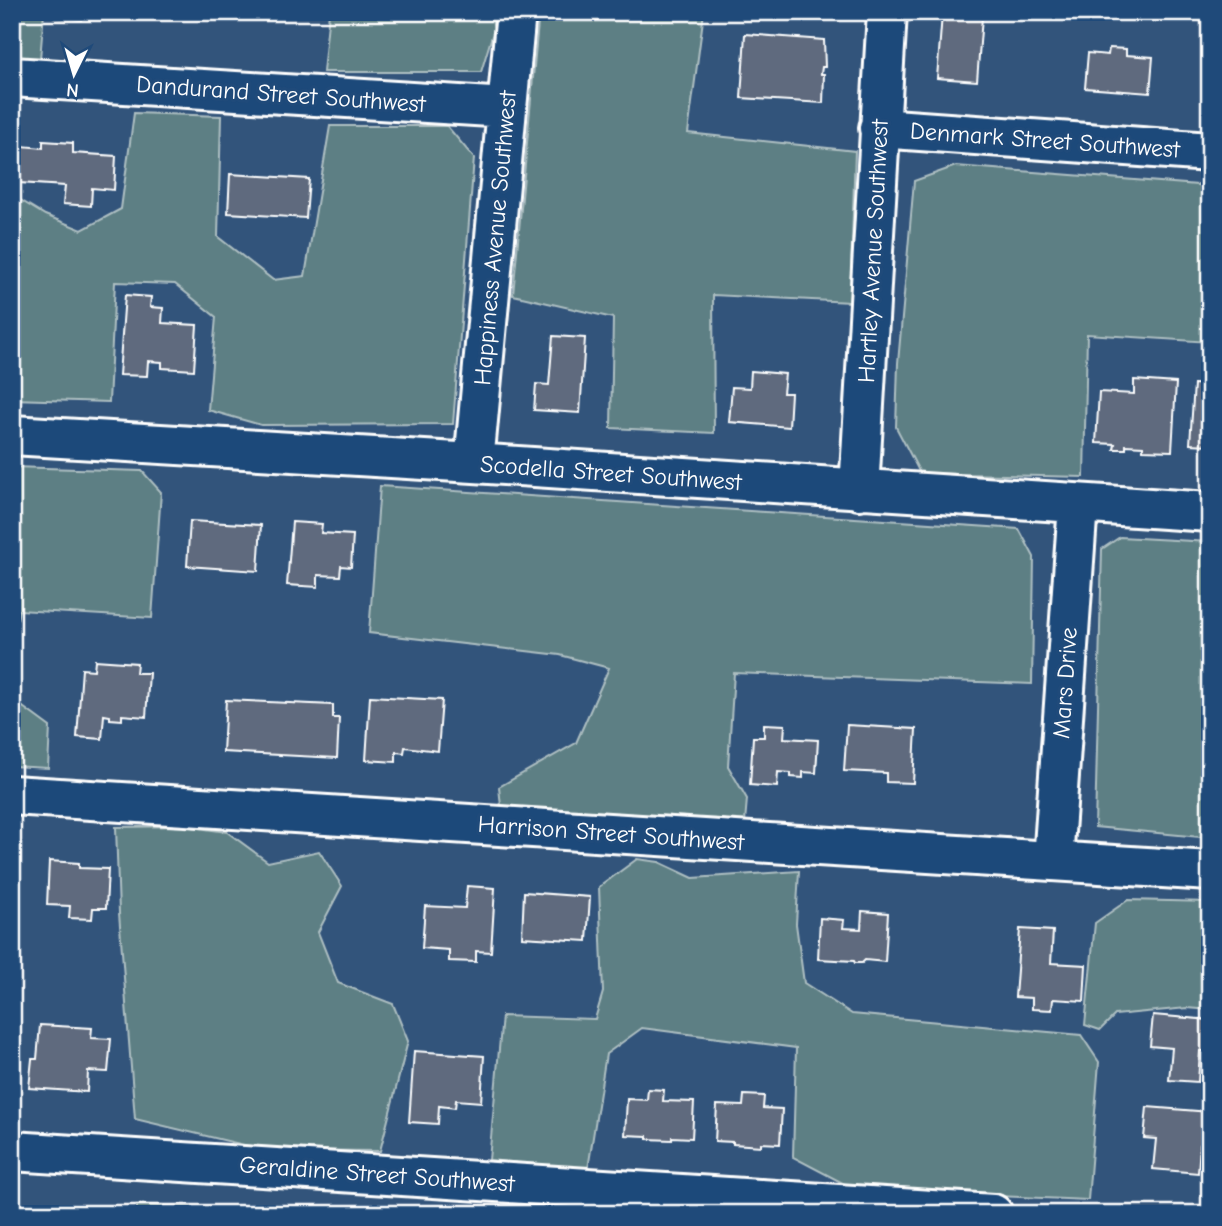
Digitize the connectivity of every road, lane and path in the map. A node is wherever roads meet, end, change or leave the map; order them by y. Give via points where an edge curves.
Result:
1 (516, 12) edge
2 (887, 12) edge
3 (12, 77) edge
4 (507, 108) junction
5 (880, 128) junction
6 (1210, 152) edge
7 (12, 435) edge
8 (474, 463) junction
9 (859, 490) junction
10 (1078, 504) junction
11 (1210, 512) edge
12 (12, 795) edge
13 (1052, 861) junction
14 (1210, 871) edge
15 (12, 1151) edge
16 (993, 1214) edge

1 - 4 street, Happiness Avenue Southwest
2 - 5 street, Hartley Avenue Southwest
3 - 4 street, Dandurand Street Southwest
4 - 8 street, Happiness Avenue Southwest
5 - 6 street, Denmark Street Southwest
5 - 9 street, Hartley Avenue Southwest
7 - 8 street, Scodella Street Southwest
8 - 9 street, Scodella Street Southwest
9 - 10 street, Scodella Street Southwest
10 - 11 street, Scodella Street Southwest
10 - 13 street, Mars Drive
12 - 13 street, Harrison Street Southwest
13 - 14 street, Harrison Street Southwest
15 - 16 street, Geraldine Street Southwest

